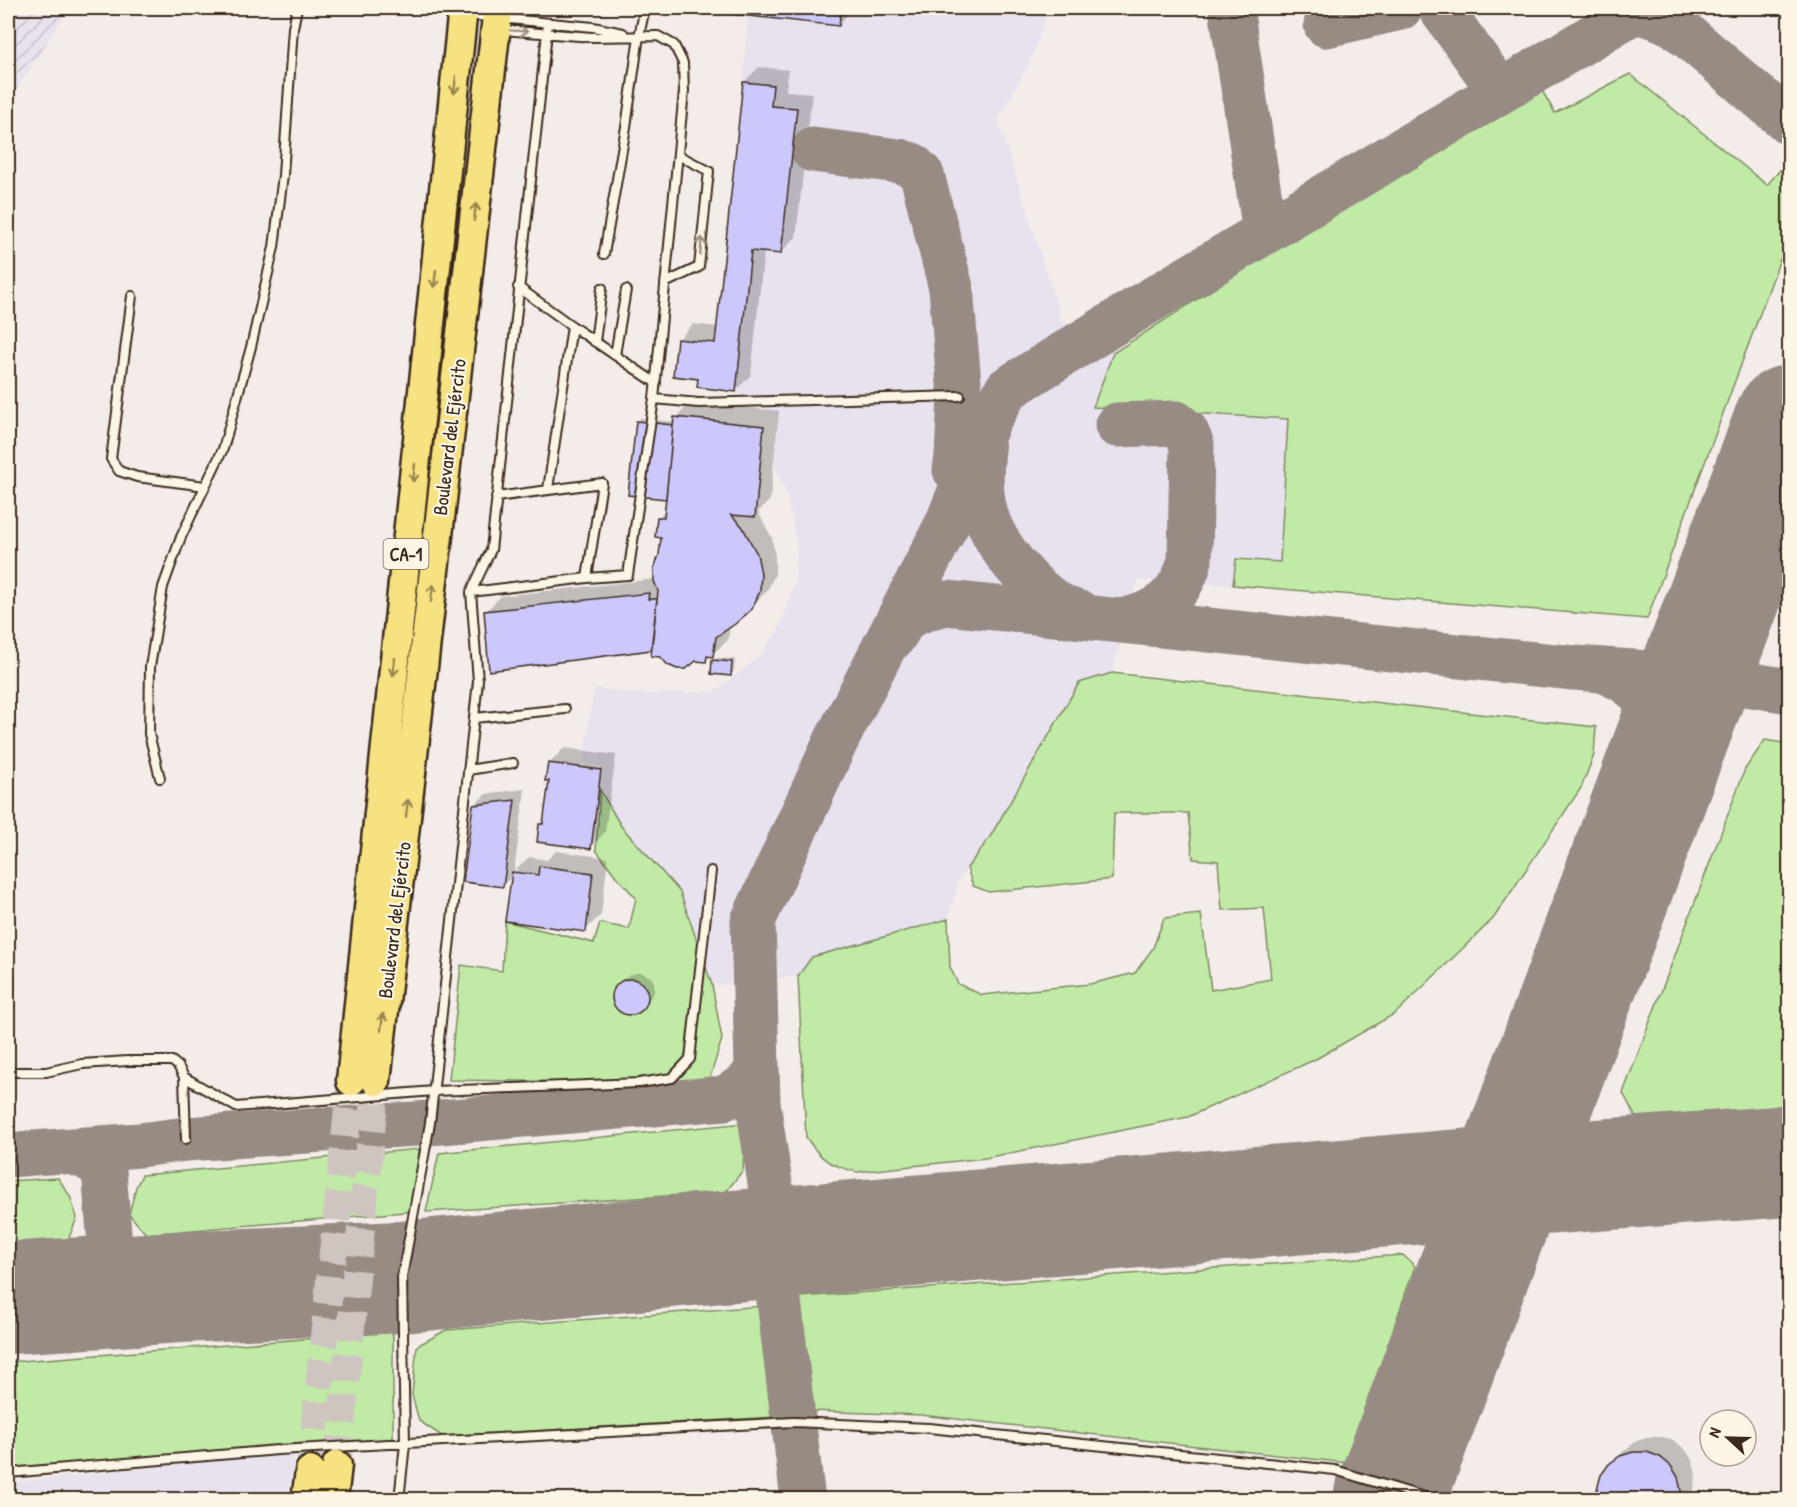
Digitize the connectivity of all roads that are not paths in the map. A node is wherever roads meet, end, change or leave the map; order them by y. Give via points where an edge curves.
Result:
1 (297, 8) edge
2 (645, 8) edge
3 (479, 20) edge
4 (548, 23) junction
5 (547, 33) junction
6 (639, 36) junction
7 (678, 155) junction
8 (604, 254) dead end
9 (665, 283) junction
10 (518, 287) junction
11 (602, 288) dead end
12 (627, 290) dead end
13 (132, 297) dead end
14 (572, 326) junction
15 (595, 342) junction
16 (615, 356) junction
17 (656, 383) junction
18 (960, 396) dead end
19 (654, 399) junction
20 (204, 486) junction
21 (548, 489) junction
22 (496, 497) junction
23 (587, 578) junction
24 (471, 592) junction
25 (565, 709) dead end
26 (474, 718) junction
27 (513, 763) dead end
28 (468, 770) junction
29 (160, 778) dead end
30 (711, 871) dead end
31 (8, 1072) edge
32 (184, 1077) junction
33 (363, 1081) tunnel mouth
34 (434, 1091) junction
35 (186, 1139) dead end
36 (405, 1444) junction
37 (8, 1473) edge
38 (306, 1500) edge
39 (333, 1500) edge
40 (399, 1500) edge
41 (1434, 1500) edge

1 - 20 lane via 274,247 223,449
2 - 6 lane
3 - 4 lane
3 -> 5 lane
3 - 33 highway, Boulevard del Ejército / CA-1
4 - 5 lane
4 - 6 lane
5 - 6 lane
5 - 10 lane
6 - 7 lane via 658,36 674,45 683,63
6 - 8 lane
7 - 9 lane
9 -> 7 lane via 699,267 709,171
9 - 17 lane
10 - 14 lane
10 - 22 lane
11 - 15 lane
12 - 16 lane
13 - 20 lane via 111,459 119,471 137,477
14 - 15 lane
14 - 21 lane
15 - 16 lane
16 - 17 lane
17 - 19 lane
18 - 19 lane via 699,403
19 - 23 lane via 628,575
20 - 29 lane via 163,587 150,667 149,734
21 - 22 lane
21 - 23 lane via 602,483
22 - 24 lane via 491,550
23 - 24 lane
24 - 26 lane via 478,681
25 - 26 lane
26 - 28 lane
27 - 28 lane
28 - 34 lane
30 - 34 lane via 690,1059 672,1078 639,1083
31 - 32 lane via 46,1072 82,1064 172,1061
32 - 34 lane via 236,1107
32 - 35 lane
34 - 36 lane via 402,1277
36 - 37 lane via 278,1450
36 - 40 lane
36 - 41 lane via 794,1422 929,1428 1335,1470
38 - 39 highway via 324,1468

